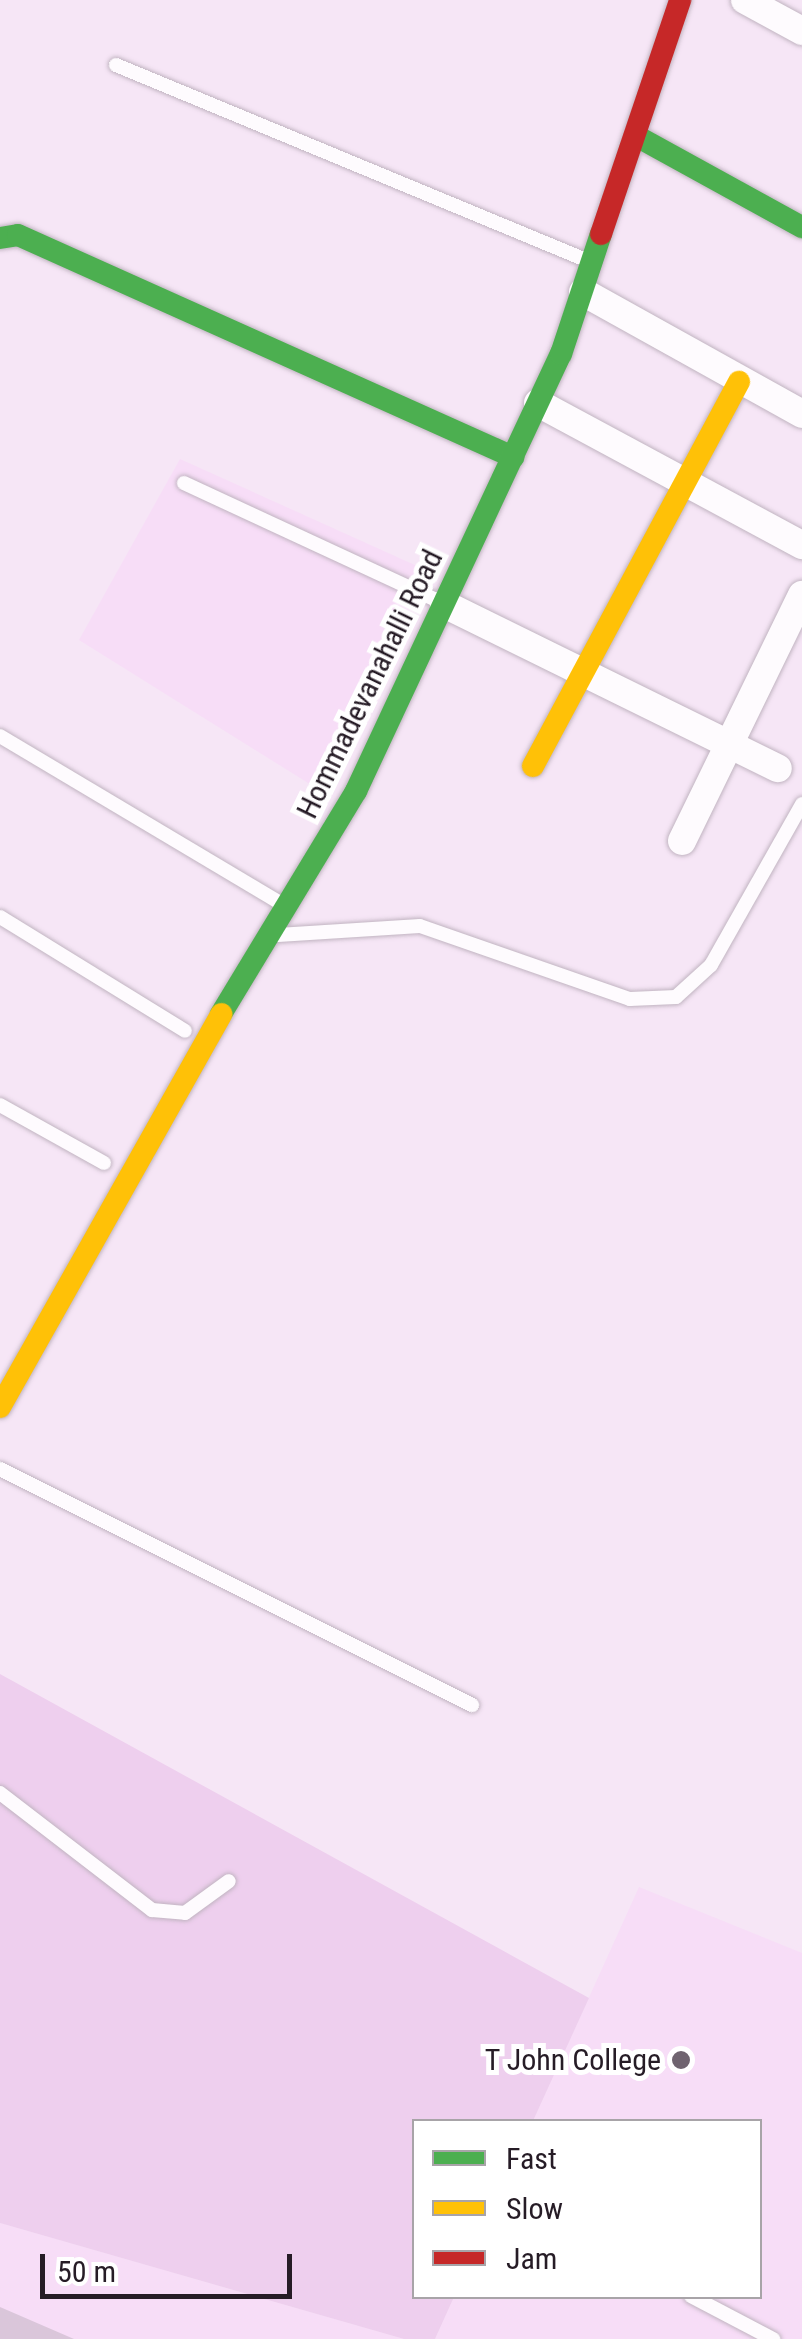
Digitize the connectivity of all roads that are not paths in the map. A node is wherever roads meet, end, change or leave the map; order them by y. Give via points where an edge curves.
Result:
1 (680, 0) edge
2 (745, 0) edge
3 (802, 31) edge
4 (116, 66) dead end
5 (638, 137) junction
6 (802, 227) edge
7 (0, 238) edge
8 (594, 262) junction
9 (583, 292) junction
10 (739, 382) junction
11 (538, 403) junction
12 (802, 414) edge
13 (513, 457) junction
14 (686, 478) junction
15 (184, 483) dead end
16 (802, 544) edge
17 (802, 595) edge
18 (444, 604) junction
19 (584, 675) junction
20 (0, 736) edge
21 (725, 746) junction
22 (532, 766) dead end
23 (778, 768) dead end
24 (802, 804) edge
25 (682, 841) dead end
26 (286, 906) junction
27 (0, 917) edge
28 (268, 936) junction
29 (186, 1031) dead end
30 (0, 1106) edge
31 (104, 1163) dead end
32 (0, 1407) edge
33 (0, 1468) edge
34 (472, 1706) dead end
35 (0, 1793) edge
36 (229, 1881) dead end
37 (697, 2299) edge
38 (772, 2339) edge

1 - 5 street, Hommadevanahalli Road
2 - 3 street
4 - 8 lane
5 - 6 street
5 - 8 street, Hommadevanahalli Road
7 - 13 street via 18,235
8 - 9 street, Hommadevanahalli Road
9 - 10 street
9 - 11 street, Hommadevanahalli Road
10 - 12 street
10 - 14 street
11 - 13 street, Hommadevanahalli Road
11 - 14 street
13 - 18 street, Hommadevanahalli Road
14 - 16 street
14 - 19 street
15 - 18 lane
17 - 21 street
18 - 19 street
18 - 26 street, Hommadevanahalli Road via 356,791
19 - 21 street
19 - 22 street
20 - 26 lane
21 - 23 street
21 - 25 street
24 - 28 lane via 711,966 676,996 630,999 420,926
26 - 28 street, Hommadevanahalli Road
27 - 29 lane
28 - 32 street, Hommadevanahalli Road
30 - 31 lane
33 - 34 lane
35 - 36 lane via 152,1910 185,1913
37 - 38 lane

